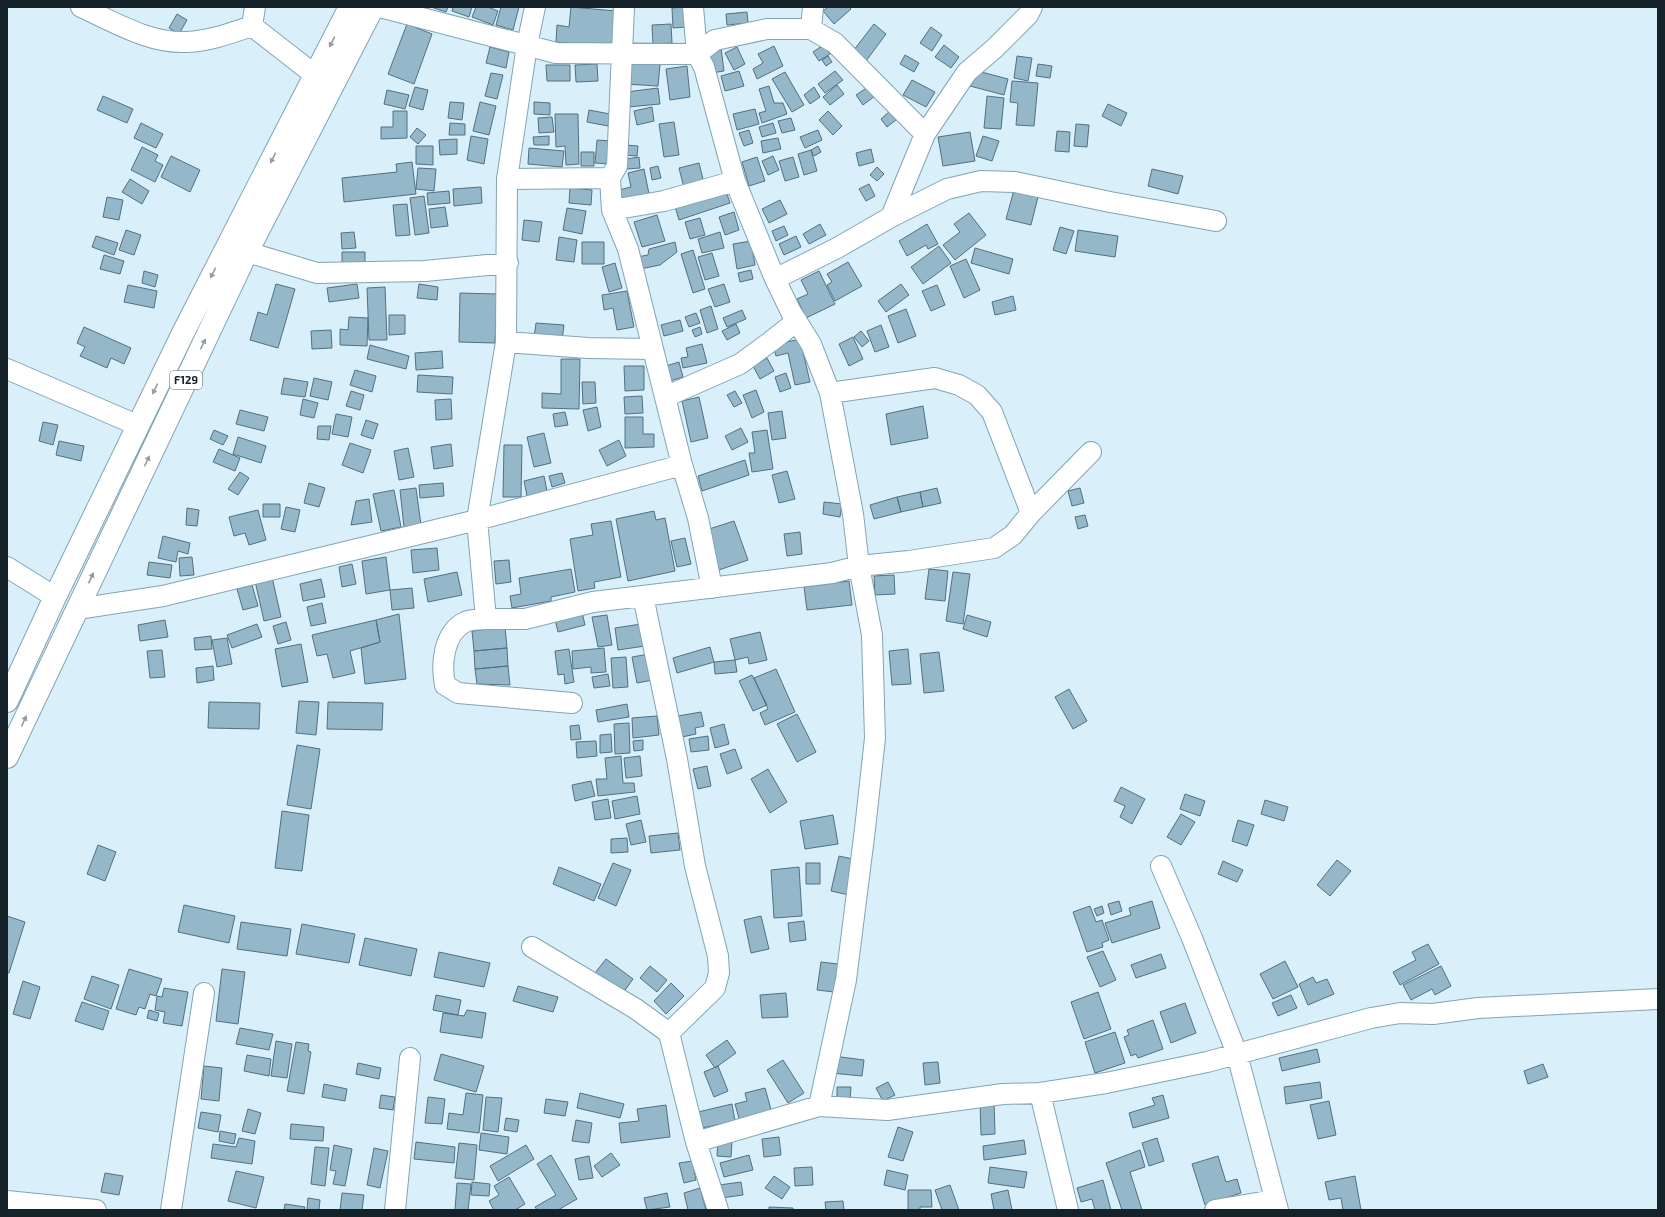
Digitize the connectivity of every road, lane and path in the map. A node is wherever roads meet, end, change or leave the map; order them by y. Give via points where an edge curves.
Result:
1 (81, 7) edge
2 (350, 7) edge
3 (374, 7) edge
4 (380, 7) edge
5 (535, 7) edge
6 (624, 7) edge
7 (694, 7) edge
8 (813, 7) edge
9 (1032, 7) edge
10 (254, 16) edge
11 (811, 29) junction
12 (527, 45) junction
13 (621, 53) junction
14 (697, 54) junction
15 (315, 75) junction
16 (330, 90) junction
17 (925, 134) junction
18 (507, 178) junction
19 (610, 178) junction
20 (735, 181) junction
21 (612, 210) junction
22 (891, 217) junction
23 (1216, 221) dead end
24 (247, 252) junction
25 (508, 263) junction
26 (775, 279) junction
27 (797, 321) junction
28 (506, 342) junction
29 (652, 348) junction
30 (7, 369) edge
31 (830, 394) junction
32 (664, 397) junction
33 (137, 425) junction
34 (1091, 452) dead end
35 (682, 465) junction
36 (1031, 513) junction
37 (477, 520) junction
38 (859, 566) junction
39 (7, 567) edge
40 (712, 588) junction
41 (643, 596) junction
42 (55, 597) junction
43 (77, 609) junction
44 (486, 619) junction
45 (7, 701) edge
46 (572, 703) dead end
47 (7, 756) edge
48 (1161, 866) dead end
49 (532, 948) dead end
50 (204, 993) dead end
51 (1658, 999) edge
52 (669, 1033) junction
53 (1238, 1054) junction
54 (410, 1058) dead end
55 (1040, 1093) junction
56 (819, 1106) junction
57 (696, 1142) junction
58 (7, 1201) edge
59 (1277, 1205) edge
60 (52, 1208) edge
61 (96, 1210) edge
62 (171, 1210) edge
63 (395, 1210) edge
64 (718, 1210) edge
65 (1068, 1210) edge
66 (1215, 1210) edge

1 - 10 street via 149,38 186,43 212,39
2 -> 15 main road, F129
3 - 16 main road, F129
4 - 12 street
5 - 12 street
6 - 13 street
7 - 14 street
8 - 11 street
9 - 17 street via 1017,26 967,72
10 - 15 street
11 - 14 street via 767,29 715,40
11 - 17 street via 835,43
12 - 13 street via 556,52
12 - 18 street
13 - 14 street
13 - 19 street via 616,166
14 - 20 street via 704,67
15 - 16 street
15 -> 33 main road, F129
16 - 24 main road, F129
17 - 22 street
18 - 19 street
18 - 25 street
19 - 21 street
20 - 21 street via 664,201
20 - 26 street
21 - 29 street via 628,249
22 - 23 street via 947,190 981,181 1015,182
22 - 26 street
24 - 25 street via 317,273 425,271
43 -> 24 main road, F129
25 - 28 street
26 - 27 street
27 - 31 street via 811,344
27 - 32 street via 740,364
28 - 29 street via 588,348
28 - 37 street
29 - 32 street
30 - 33 street
31 - 36 street via 935,378 959,385 977,394 992,412
31 - 38 street via 853,514
32 - 35 street
33 - 42 main road, F129
34 - 36 street
35 - 37 street
35 - 40 street via 698,518
36 - 38 street via 1013,535 994,548 909,562
37 - 43 street via 163,596
37 - 44 street
38 - 40 street via 832,573
38 - 56 street via 872,635 875,738 846,980
39 - 42 street
40 - 41 street
41 - 44 street via 593,602 525,619
41 - 52 street via 677,759 695,866 718,956 719,973 715,988
42 - 45 main road, F129
47 -> 43 main road, F129
44 - 46 street via 466,622 453,634 446,648 443,668 447,687 458,693
48 - 53 street
49 - 52 street via 603,988
50 - 62 street
51 - 53 street via 1478,1008 1433,1014 1400,1012
52 - 57 street
53 - 55 street via 1106,1083
53 - 59 street
54 - 63 street
55 - 56 street via 1003,1094 887,1110
55 - 65 street
56 - 57 street
57 - 64 street
58 - 60 street
59 - 66 street
60 - 61 street

